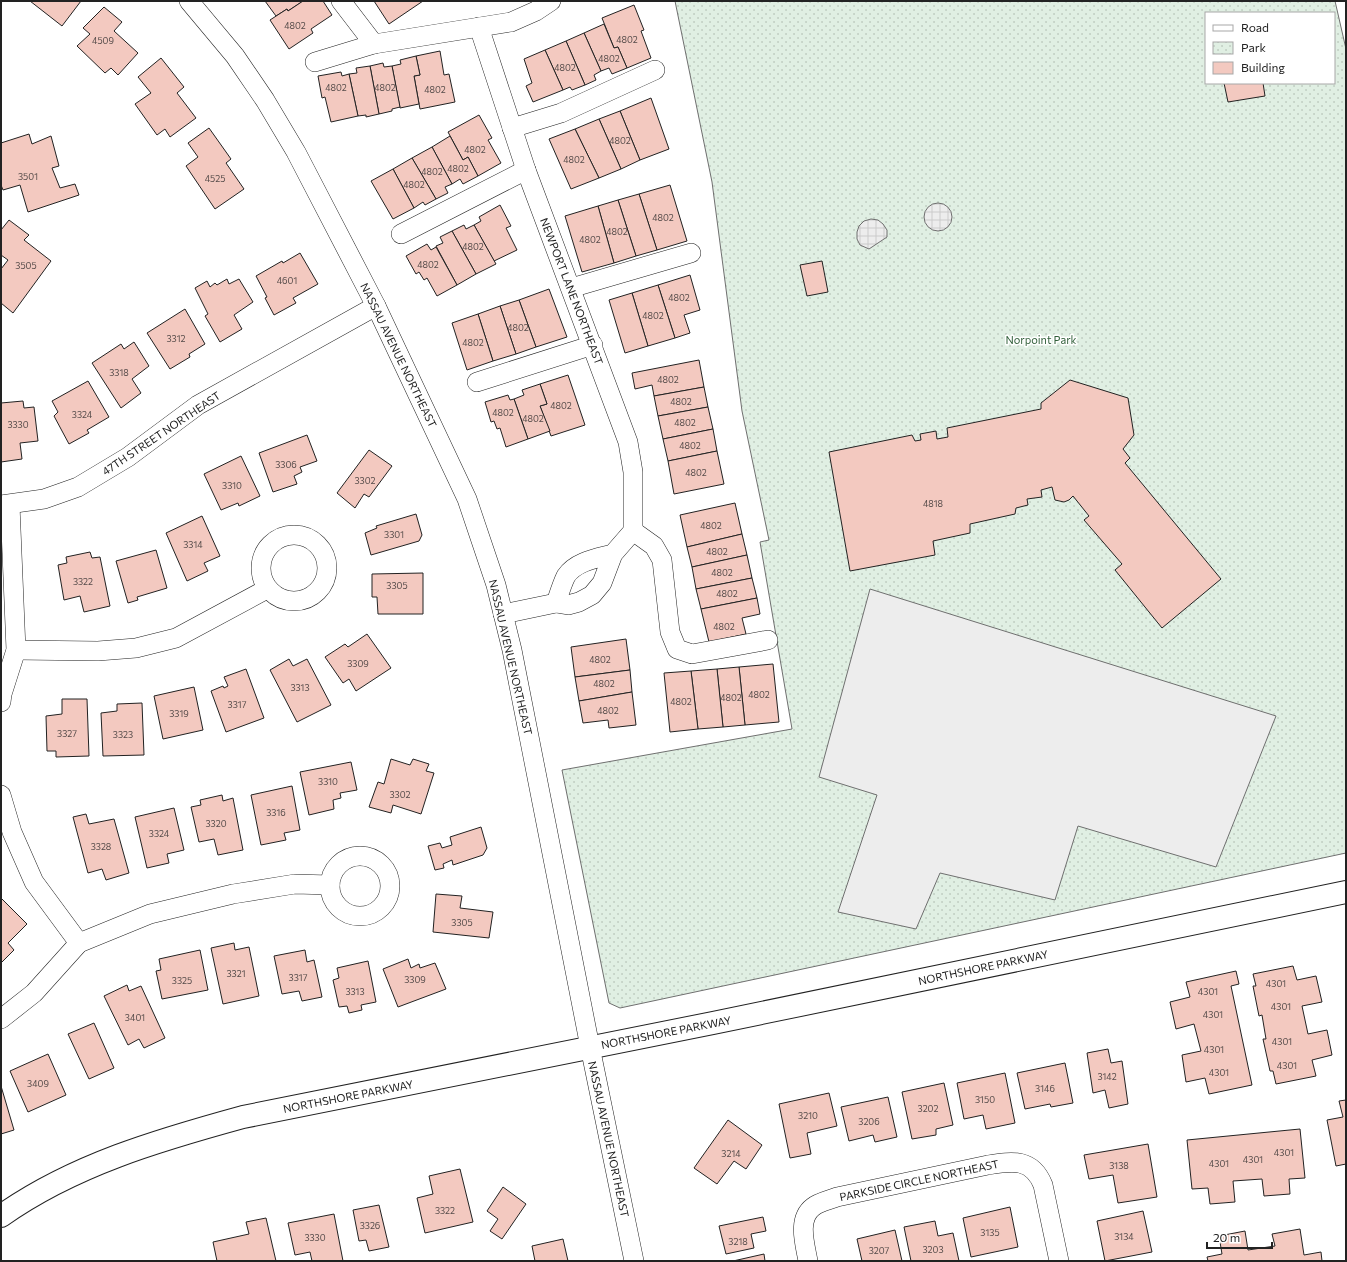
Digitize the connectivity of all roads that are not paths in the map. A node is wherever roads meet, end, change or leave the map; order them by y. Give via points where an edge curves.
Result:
1 (189, 1) edge
2 (341, 1) edge
3 (551, 1) edge
4 (479, 26) junction
5 (374, 44) junction
6 (315, 62) dead end
7 (655, 70) dead end
8 (512, 128) junction
9 (526, 170) junction
10 (401, 234) dead end
11 (691, 253) dead end
12 (571, 288) junction
13 (376, 306) junction
14 (593, 345) junction
15 (477, 382) dead end
16 (6, 505) edge
17 (633, 531) junction
18 (613, 554) junction
19 (267, 588) dead end
20 (556, 603) junction
21 (503, 614) junction
22 (768, 640) dead end
23 (16, 650) junction
24 (1, 702) edge
25 (1, 795) edge
26 (330, 885) dead end
27 (1346, 892) edge
28 (79, 943) junction
29 (1, 1019) edge
30 (590, 1047) junction
31 (1, 1216) edge
32 (634, 1261) edge
33 (808, 1261) edge
34 (1059, 1261) edge

1 - 13 street, NASSAU AVENUE NORTHEAST via 235,56 265,100 296,152
2 - 5 street
3 - 4 street via 536,12 511,22
4 - 5 street
4 - 8 street, NEWPORT LANE NORTHEAST
5 - 6 street
7 - 8 street via 561,113
8 - 9 street, NEWPORT LANE NORTHEAST
9 - 10 street
9 - 12 street, NEWPORT LANE NORTHEAST
11 - 12 street
12 - 14 street, NEWPORT LANE NORTHEAST
13 - 16 street, 47TH STREET NORTHEAST via 198,405 128,457 78,487 44,499
13 - 21 street, NASSAU AVENUE NORTHEAST via 467,499 482,540
14 - 15 street
14 - 17 street, NEWPORT LANE NORTHEAST via 628,442 633,472
16 - 23 street
17 - 18 street
17 - 22 street via 654,546 662,560 670,632 677,649 692,654
18 - 20 street via 583,562 574,568 567,576
18 - 20 street via 602,583 592,595 568,605
19 - 23 street via 176,638 136,648 98,651
20 - 21 street
21 - 30 street, NASSAU AVENUE NORTHEAST
23 - 24 street
25 - 28 street via 12,832 34,882
26 - 28 street via 295,884 233,894 150,914
27 - 30 street, NORTHSHORE PARKWAY
28 - 29 street via 34,993
30 - 31 street, NORTHSHORE PARKWAY via 243,1117 175,1135 132,1150 73,1176
30 - 32 street, NASSAU AVENUE NORTHEAST
33 - 34 street, PARKSIDE CIRCLE NORTHEAST via 803,1236 804,1224 814,1206 837,1197 1013,1161 1032,1168 1039,1176

